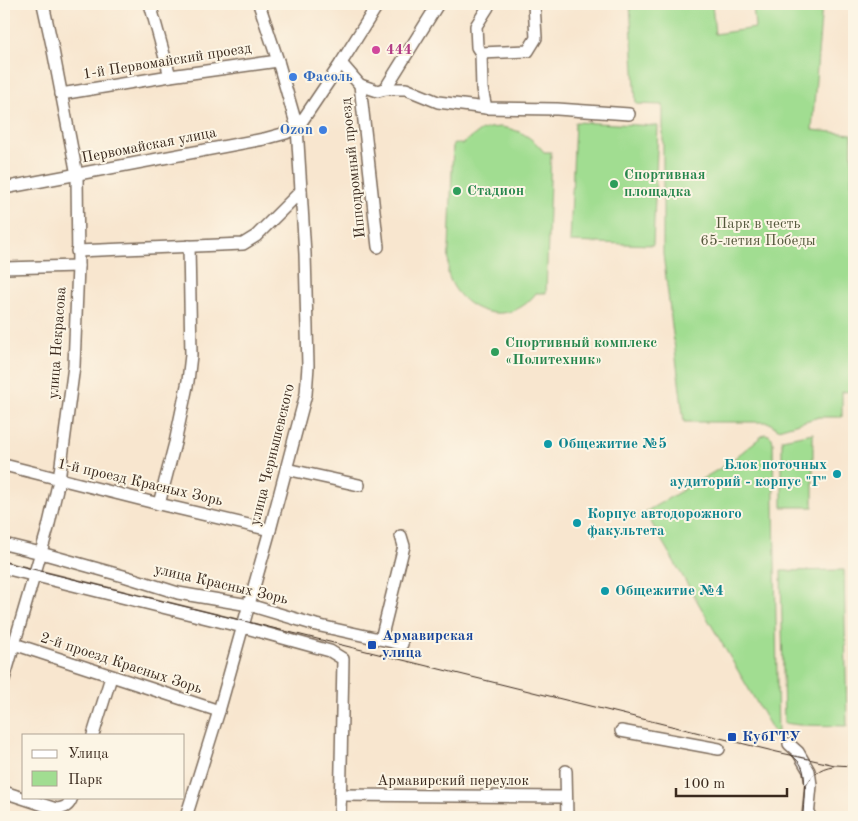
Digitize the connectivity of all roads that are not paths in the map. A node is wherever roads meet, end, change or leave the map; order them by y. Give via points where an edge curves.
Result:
1 (43, 4) edge
2 (150, 4) edge
3 (260, 4) edge
4 (378, 4) edge
5 (438, 4) edge
6 (487, 4) edge
7 (534, 4) edge
8 (481, 54) junction
9 (278, 61) junction
10 (340, 63) junction
11 (170, 76) junction
12 (360, 85) junction
13 (385, 89) junction
14 (61, 94) junction
15 (486, 108) junction
16 (629, 114) dead end
17 (297, 127) junction
18 (77, 175) junction
19 (4, 188) edge
20 (301, 191) junction
21 (189, 246) junction
22 (378, 247) dead end
23 (77, 251) junction
24 (78, 266) junction
25 (4, 268) edge
26 (4, 465) edge
27 (286, 470) junction
28 (59, 480) junction
29 (359, 485) dead end
30 (159, 504) junction
31 (270, 530) junction
32 (402, 536) dead end
33 (4, 544) edge
34 (41, 553) junction
35 (4, 568) edge
36 (34, 575) junction
37 (249, 605) junction
38 (243, 627) junction
39 (381, 639) junction
40 (14, 644) junction
41 (402, 644) dead end
42 (7, 656) edge
43 (112, 677) junction
44 (4, 680) edge
45 (219, 711) junction
46 (621, 731) dead end
47 (93, 734) edge
48 (789, 744) dead end
49 (719, 750) dead end
50 (566, 771) dead end
51 (4, 792) edge
52 (340, 795) junction
53 (566, 797) junction
54 (22, 798) edge
55 (22, 798) edge
56 (72, 798) edge
57 (186, 817) edge
58 (340, 817) edge
59 (567, 817) edge
60 (808, 817) edge

1 - 14 street, улица Некрасова
2 - 11 street
3 - 9 street, улица Чернышевского
4 - 10 street
5 - 13 street
6 - 8 street via 476,26 477,46
7 - 8 street via 536,38 528,51
8 - 15 street
9 - 11 street, 1-й Первомайский проезд
9 - 17 street, улица Чернышевского
10 - 12 street, Ипподромный проезд
10 - 17 street
11 - 14 street, 1-й Первомайский проезд
12 - 13 street via 378,91
12 - 22 street, Ипподромный проезд
13 - 15 street via 406,89 438,102
14 - 18 street, улица Некрасова
15 - 16 street
17 - 18 street, Первомайская улица via 264,139
17 - 20 street, улица Чернышевского
18 - 19 street, Первомайская улица
18 - 23 street, улица Некрасова
20 - 21 street via 256,236 243,244
20 - 27 street, улица Чернышевского via 308,366 306,394
21 - 23 street
21 - 30 street via 191,354 188,382
23 - 24 street, улица Некрасова
24 - 25 street
24 - 28 street, улица Некрасова via 74,366
26 - 28 street, 1-й проезд Красных Зорь
27 - 29 street
27 - 31 street, улица Чернышевского
28 - 30 street, 1-й проезд Красных Зорь
28 - 34 street, улица Некрасова
30 - 31 street, 1-й проезд Красных Зорь
31 - 37 street, улица Чернышевского
32 - 39 street via 404,546
33 - 34 street, улица Красных Зорь
34 - 36 street, улица Некрасова
34 - 37 street, улица Красных Зорь via 178,593
35 - 36 street
36 - 38 street
36 - 40 street, улица Некрасова
37 - 38 street, улица Чернышевского
37 - 39 street, улица Красных Зорь via 316,625
38 - 45 street, улица Чернышевского
38 - 52 street via 330,651 343,659
39 - 41 street, улица Красных Зорь
40 - 42 street, улица Некрасова
40 - 43 street, 2-й проезд Красных Зорь
42 - 44 street, улица Некрасова
43 - 45 street, 2-й проезд Красных Зорь
43 - 47 street
45 - 57 street, улица Чернышевского
46 - 49 street
48 - 60 street via 809,771
50 - 53 street
51 - 54 street
52 - 53 street, Армавирский переулок
52 - 58 street
53 - 59 street
55 - 56 street via 56,809 63,809

